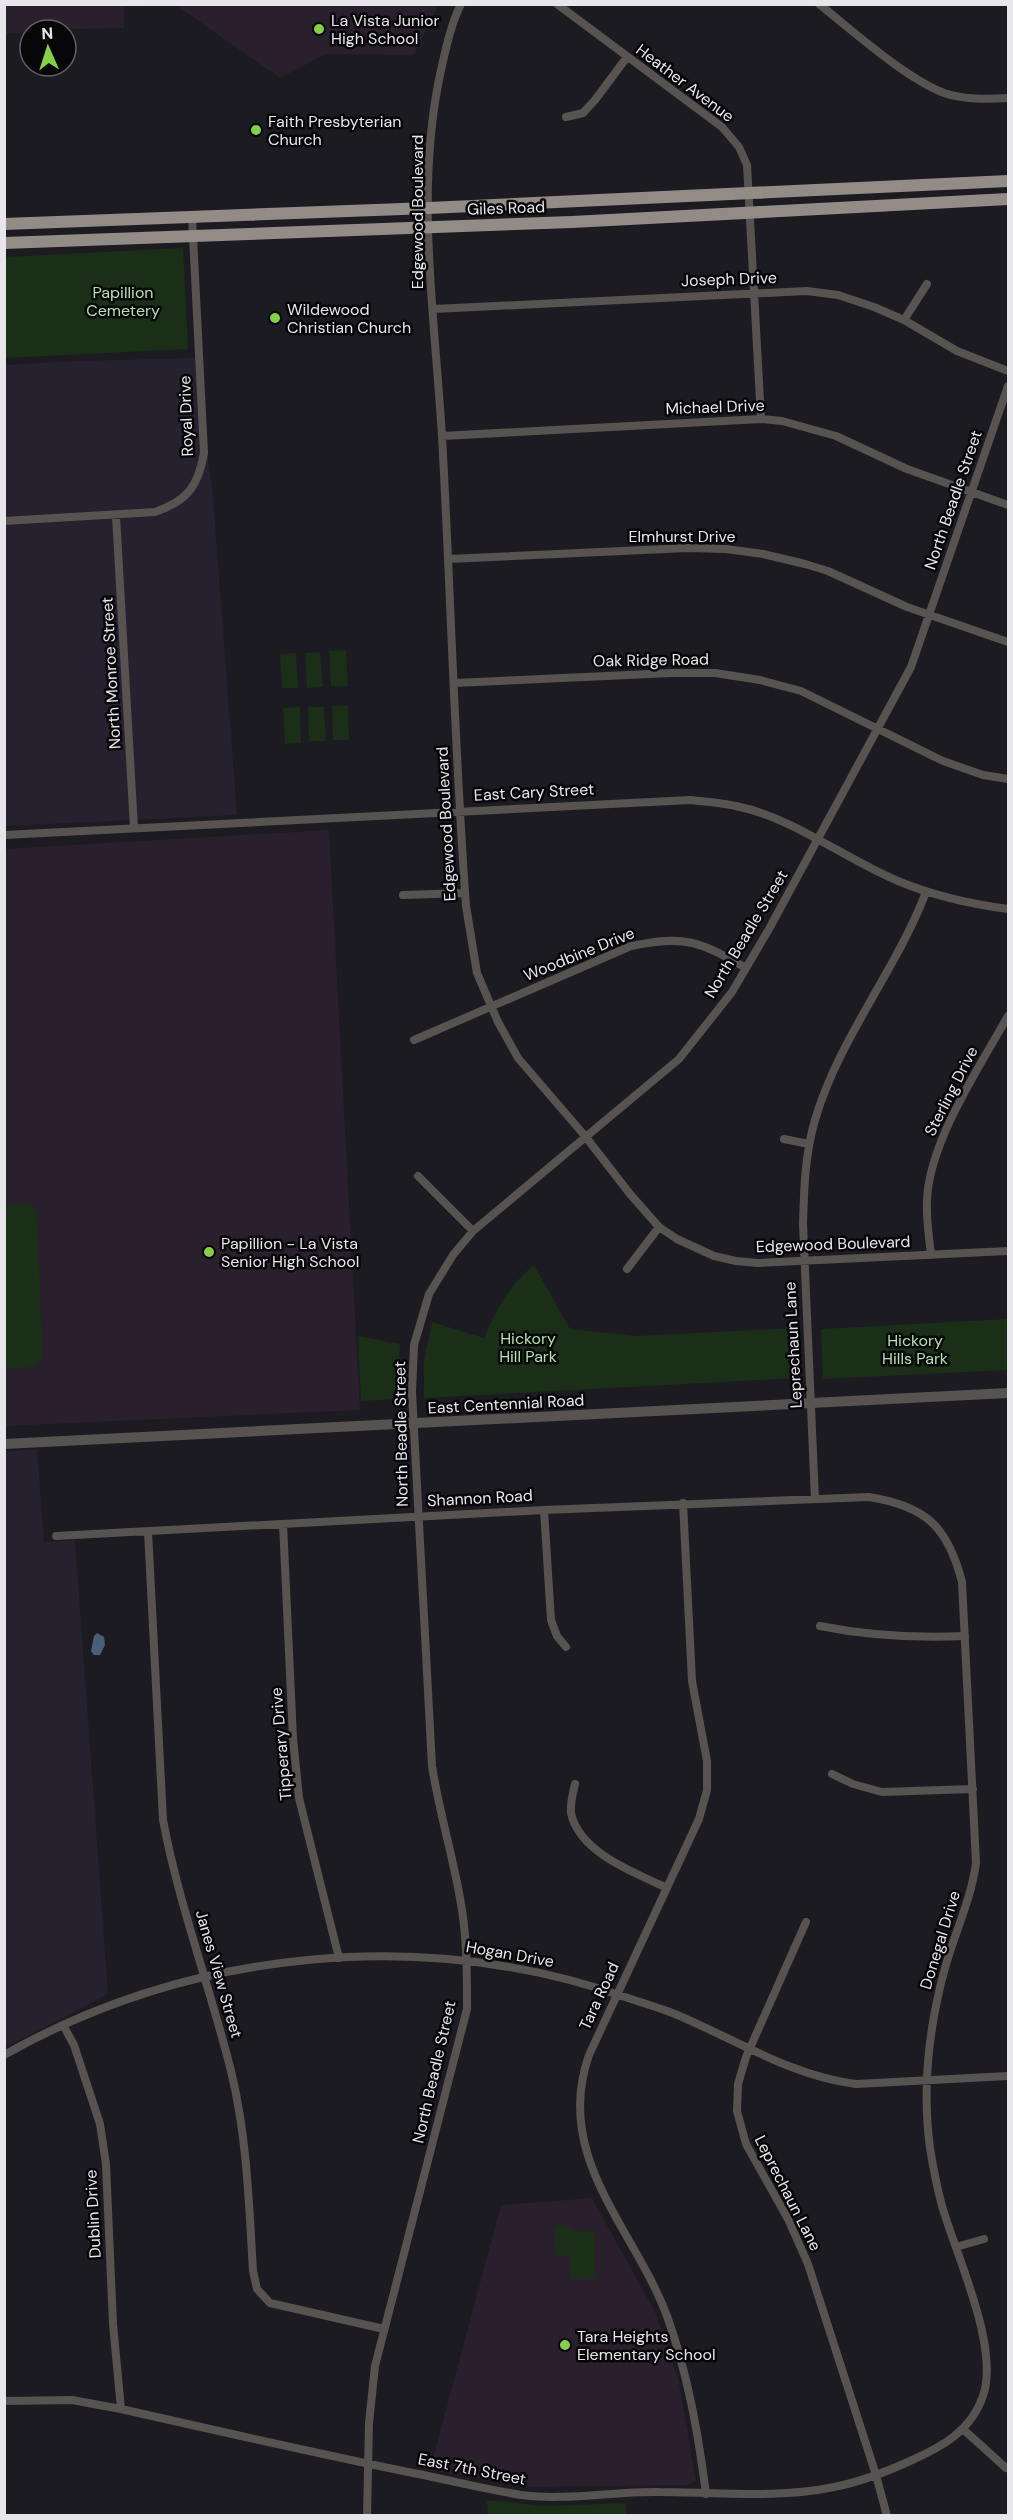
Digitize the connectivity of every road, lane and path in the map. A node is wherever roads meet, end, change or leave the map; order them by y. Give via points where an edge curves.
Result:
1 (461, 4) edge
2 (557, 4) edge
3 (819, 4) edge
4 (627, 57) junction
5 (1008, 98) edge
6 (566, 117) dead end
7 (1008, 180) edge
8 (748, 193) junction
9 (1008, 199) edge
10 (429, 208) junction
11 (750, 212) junction
12 (192, 217) junction
13 (4, 224) edge
14 (430, 227) junction
15 (193, 236) junction
16 (4, 243) edge
17 (927, 284) dead end
18 (755, 292) junction
19 (433, 309) junction
20 (904, 320) junction
21 (1008, 371) edge
22 (1008, 386) edge
23 (761, 419) junction
24 (442, 436) junction
25 (972, 492) junction
26 (1008, 505) edge
27 (116, 516) junction
28 (4, 521) edge
29 (448, 559) junction
30 (930, 615) junction
31 (1008, 642) edge
32 (454, 683) junction
33 (878, 729) junction
34 (1008, 779) edge
35 (460, 811) junction
36 (134, 828) junction
37 (4, 835) edge
38 (817, 840) junction
39 (926, 892) junction
40 (465, 893) junction
41 (403, 896) dead end
42 (1008, 909) edge
43 (746, 968) junction
44 (491, 1007) junction
45 (1008, 1016) edge
46 (414, 1040) dead end
47 (585, 1136) junction
48 (784, 1139) dead end
49 (809, 1144) junction
50 (418, 1176) dead end
51 (659, 1227) junction
52 (473, 1231) junction
53 (1008, 1251) edge
54 (931, 1255) junction
55 (805, 1262) junction
56 (627, 1269) dead end
57 (1008, 1392) edge
58 (811, 1402) junction
59 (413, 1424) junction
60 (4, 1444) edge
61 (869, 1497) joint
62 (815, 1499) junction
63 (684, 1503) junction
64 (544, 1510) junction
65 (417, 1517) junction
66 (283, 1524) junction
67 (148, 1531) junction
68 (56, 1536) dead end
69 (820, 1626) dead end
70 (965, 1636) junction
71 (566, 1647) dead end
72 (832, 1774) dead end
73 (575, 1784) dead end
74 (973, 1789) junction
75 (665, 1887) junction
76 (806, 1922) dead end
77 (339, 1958) junction
78 (468, 1961) junction
79 (204, 1976) junction
80 (616, 1994) junction
81 (63, 2025) junction
82 (750, 2049) junction
83 (4, 2055) edge
84 (1008, 2076) edge
85 (927, 2080) junction
86 (984, 2239) dead end
87 (956, 2247) junction
88 (384, 2329) junction
89 (4, 2401) edge
90 (121, 2409) junction
91 (964, 2430) junction
92 (366, 2463) junction
93 (1006, 2468) dead end
94 (876, 2475) junction
95 (706, 2494) junction
96 (367, 2516) edge
97 (886, 2516) edge

1 - 10 street, Edgewood Boulevard via 444,56 433,112
2 - 4 street, Heather Avenue
3 - 5 street via 902,69 945,93
4 - 6 street via 583,113
4 - 8 street, Heather Avenue via 722,127 739,147 747,165
7 - 8 main road, Giles Road
8 - 10 main road, Giles Road
8 - 11 street, Heather Avenue
9 - 11 main road, Giles Road
10 - 12 main road, Giles Road
10 - 14 street, Edgewood Boulevard
11 - 14 main road, Giles Road
11 - 18 street, Heather Avenue
12 - 13 main road, Giles Road
12 - 15 street, Royal Drive
14 - 15 main road, Giles Road
14 - 19 street, Edgewood Boulevard
15 - 16 main road, Giles Road
15 - 27 street, Royal Drive via 203,420 201,470 192,490 169,507
17 - 20 street
18 - 19 street, Joseph Drive
18 - 20 street, Joseph Drive via 838,295
18 - 23 street, Heather Avenue
19 - 24 street, Edgewood Boulevard
20 - 21 street, Joseph Drive via 957,351
22 - 25 street, North Beadle Street
23 - 24 street, Michael Drive
23 - 25 street, Michael Drive via 836,436 907,470
24 - 29 street, Edgewood Boulevard
25 - 26 street, Michael Drive
25 - 30 street, North Beadle Street
27 - 28 street, Royal Drive
27 - 36 street, North Monroe Street
29 - 30 street, Elmhurst Drive via 726,549 828,571
29 - 32 street, Edgewood Boulevard
30 - 31 street, Elmhurst Drive
30 - 33 street, North Beadle Street via 911,667
32 - 33 street, Oak Ridge Road via 715,674 801,691
32 - 35 street, Edgewood Boulevard
33 - 34 street, Oak Ridge Road via 944,761
33 - 38 street, North Beadle Street
35 - 36 street, East Cary Street
35 - 38 street, East Cary Street via 690,800 741,807
35 - 40 street, Edgewood Boulevard
36 - 37 street, East Cary Street
38 - 39 street, East Cary Street via 867,868
38 - 43 street, North Beadle Street
39 - 42 street, East Cary Street
39 - 49 street, Leprechaun Lane via 890,971 826,1088
40 - 41 street
40 - 44 street, Edgewood Boulevard via 477,972
43 - 44 street, Woodbine Drive via 687,940 656,941 631,946
43 - 47 street, North Beadle Street via 679,1059
44 - 46 street, Woodbine Drive
44 - 47 street, Edgewood Boulevard via 518,1058
45 - 54 street, Sterling Drive via 942,1137 927,1200
47 - 51 street, Edgewood Boulevard
47 - 52 street, North Beadle Street
48 - 49 street
49 - 55 street, Leprechaun Lane via 804,1183
50 - 52 street
51 - 55 street, Edgewood Boulevard via 697,1249 736,1261
51 - 56 street
52 - 59 street, North Beadle Street via 440,1272 423,1309 414,1345
53 - 54 street, Edgewood Boulevard
54 - 55 street, Edgewood Boulevard
55 - 58 street, Leprechaun Lane
57 - 58 street, East Centennial Road
58 - 59 street, East Centennial Road
58 - 62 street, Leprechaun Lane
59 - 60 street, East Centennial Road
59 - 65 street, North Beadle Street
61 - 62 street, Shannon Road
61 - 70 street, Donegal Drive via 913,1509 933,1522 945,1537 962,1582
62 - 63 street, Shannon Road
63 - 64 street, Shannon Road
63 - 75 street, Tara Road via 692,1681 707,1761 707,1790 699,1819
64 - 65 street, Shannon Road
64 - 71 street via 551,1620
65 - 66 street, Shannon Road
65 - 78 street, North Beadle Street via 432,1766 460,1898
66 - 67 street, Shannon Road
66 - 77 street, Tipperary Drive via 299,1798
67 - 68 street, Shannon Road
67 - 79 street, Janes View Street via 163,1820
69 - 70 street via 864,1635
70 - 74 street, Donegal Drive
72 - 74 street via 882,1792
73 - 75 street via 572,1813 590,1843 616,1864
74 - 85 street, Donegal Drive via 973,1886 938,1997
75 - 80 street, Tara Road
76 - 82 street, Leprechaun Lane
77 - 78 street, Hogan Drive
77 - 79 street, Hogan Drive via 266,1964
78 - 80 street, Hogan Drive via 541,1973
78 - 88 street, North Beadle Street via 467,2009 456,2060
79 - 81 street, Hogan Drive via 103,2007
79 - 88 street, Janes View Street via 242,2127 257,2289 270,2303
80 - 82 street, Hogan Drive via 674,2014
80 - 95 street, Tara Road via 586,2063 581,2089 582,2133 593,2175 666,2314 690,2396
81 - 83 street, Hogan Drive
81 - 90 street, Dublin Drive via 74,2045 100,2124 106,2164
82 - 85 street, Hogan Drive via 800,2072 832,2081 856,2085
82 - 94 street, Leprechaun Lane via 737,2094 740,2129 808,2264
84 - 85 street, Hogan Drive
85 - 87 street, Donegal Drive via 930,2151
86 - 87 street
87 - 91 street, Donegal Drive via 987,2360 984,2394
88 - 92 street, North Beadle Street via 375,2366
89 - 90 street, East 7th Street via 72,2400
90 - 92 street, East 7th Street
91 - 93 street
91 - 94 street, East 7th Street via 934,2451
92 - 95 street, East 7th Street via 524,2495 657,2491
92 - 96 street, North Beadle Street
94 - 95 street, East 7th Street via 818,2490
94 - 97 street, Leprechaun Lane

